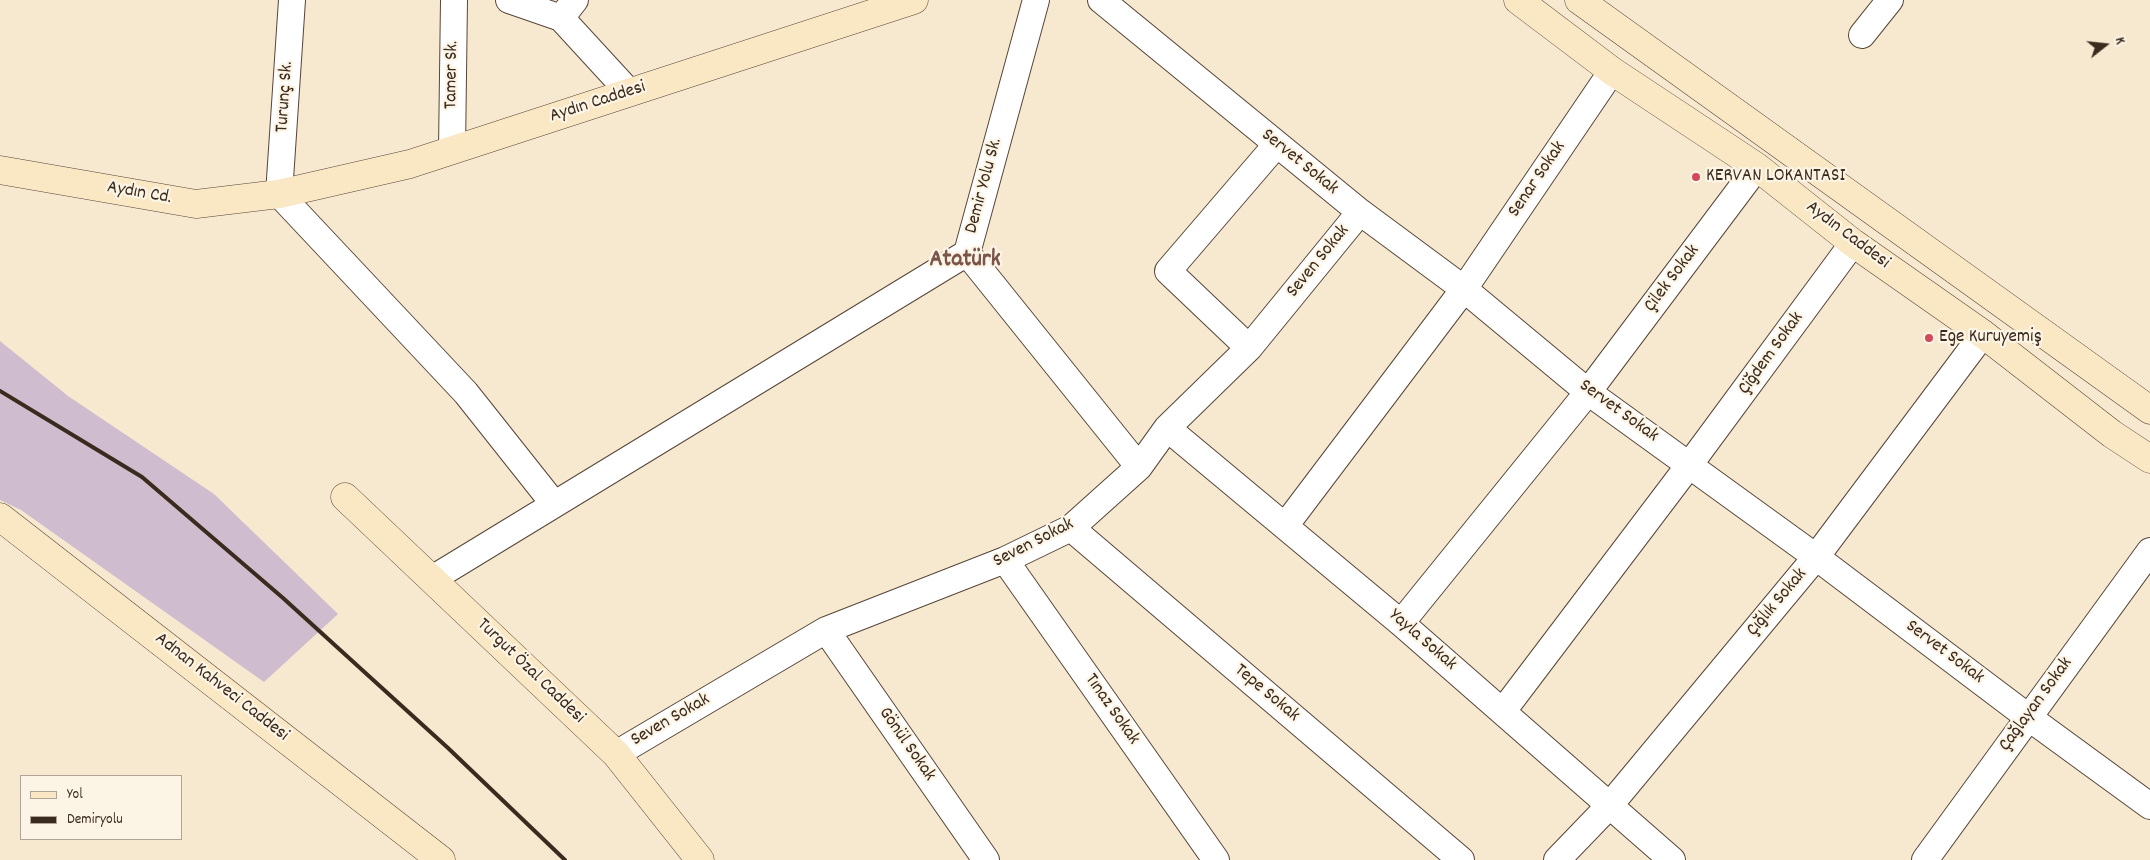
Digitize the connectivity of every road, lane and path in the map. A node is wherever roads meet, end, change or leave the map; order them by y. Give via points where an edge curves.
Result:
1 (292, 0) edge
2 (454, 0) edge
3 (510, 0) edge
4 (914, 0) edge
5 (1036, 0) edge
6 (1101, 0) edge
7 (1518, 0) edge
8 (1580, 0) edge
9 (1890, 0) edge
10 (568, 9) edge
11 (1862, 35) dead end
12 (1612, 71) junction
13 (630, 92) junction
14 (1277, 144) junction
15 (452, 150) junction
16 (1757, 167) junction
17 (0, 170) edge
18 (279, 194) junction
19 (1360, 212) junction
20 (1853, 243) junction
21 (967, 253) junction
22 (1464, 289) junction
23 (1983, 334) junction
24 (1249, 348) junction
25 (1588, 392) junction
26 (2150, 410) edge
27 (1167, 428) junction
28 (2150, 459) edge
29 (1690, 464) junction
30 (1139, 466) junction
31 (345, 497) dead end
32 (554, 504) junction
33 (0, 517) edge
34 (1285, 526) junction
35 (1071, 528) junction
36 (2150, 552) edge
37 (1816, 557) junction
38 (1005, 560) junction
39 (432, 579) junction
40 (1401, 623) junction
41 (826, 630) junction
42 (1503, 711) junction
43 (2028, 717) junction
44 (616, 754) junction
45 (1610, 805) junction
46 (2150, 806) edge
47 (441, 860) edge
48 (700, 860) edge
49 (986, 860) edge
50 (1216, 860) edge
51 (1461, 860) edge
52 (1557, 860) edge
53 (1672, 860) edge
54 (1925, 860) edge

1 - 18 street, Turunç Sk.
2 - 15 street, Tamer Sk.
3 - 10 street
4 - 13 main road, Aydın Caddesi
5 - 21 street, Demir Yolu Sk.
6 - 14 street, Servet Sokak
7 - 12 main road, Aydın Caddesi
8 - 26 main road, Aydın Caddesi
9 - 11 street
10 - 13 street
12 - 16 main road, Aydın Caddesi
12 - 22 street, Senar Sokak
13 - 15 main road, Aydın Caddesi
14 - 19 street, Servet Sokak
14 - 24 street via 1168,271
15 - 18 main road, Aydın Caddesi via 410,164
16 - 20 main road, Aydın Caddesi
16 - 25 street, Çilek Sokak
17 - 18 main road, Aydın Cd. via 196,204
18 - 32 street via 466,393
19 - 22 street, Servet Sokak
19 - 24 street, Seven Sokak
20 - 23 main road, Aydın Caddesi
20 - 29 street, Çiğdem Sokak
21 - 30 street, Demir Yolu Sk.
21 - 32 street
22 - 25 street, Servet Sokak
22 - 34 street, Senar Sokak
23 - 28 main road, Aydın Caddesi via 2112,434
23 - 37 street, Çığlık Sokak
24 - 27 street, Seven Sokak
25 - 29 street, Servet Sokak
25 - 40 street, Çilek Sokak
27 - 30 street, Seven Sokak
27 - 34 street, Yayla Sokak
29 - 37 street, Servet Sokak
29 - 42 street, Çiğdem Sokak
30 - 35 street, Seven Sokak
31 - 39 main road, Turgut Özal Caddesi
32 - 39 street
33 - 47 main road, Adnan Kahveci Caddesi
34 - 40 street, Yayla Sokak
35 - 38 street, Seven Sokak
35 - 51 street, Tepe Sokak
36 - 43 street, Çağlayan Sokak
37 - 43 street, Servet Sokak
37 - 45 street, Çığlık Sokak
38 - 41 street, Seven Sokak
38 - 50 street, Tınaz Sokak
39 - 44 main road, Turgut Özal Caddesi
40 - 42 street, Yayla Sokak
41 - 44 street, Seven Sokak
41 - 49 street, Gönül Sokak
42 - 45 street, Yayla Sokak
43 - 46 street, Servet Sokak
43 - 54 street, Çağlayan Sokak
44 - 48 main road, Turgut Özal Caddesi
45 - 52 street, Çığlık Sokak
45 - 53 street, Yayla Sokak

